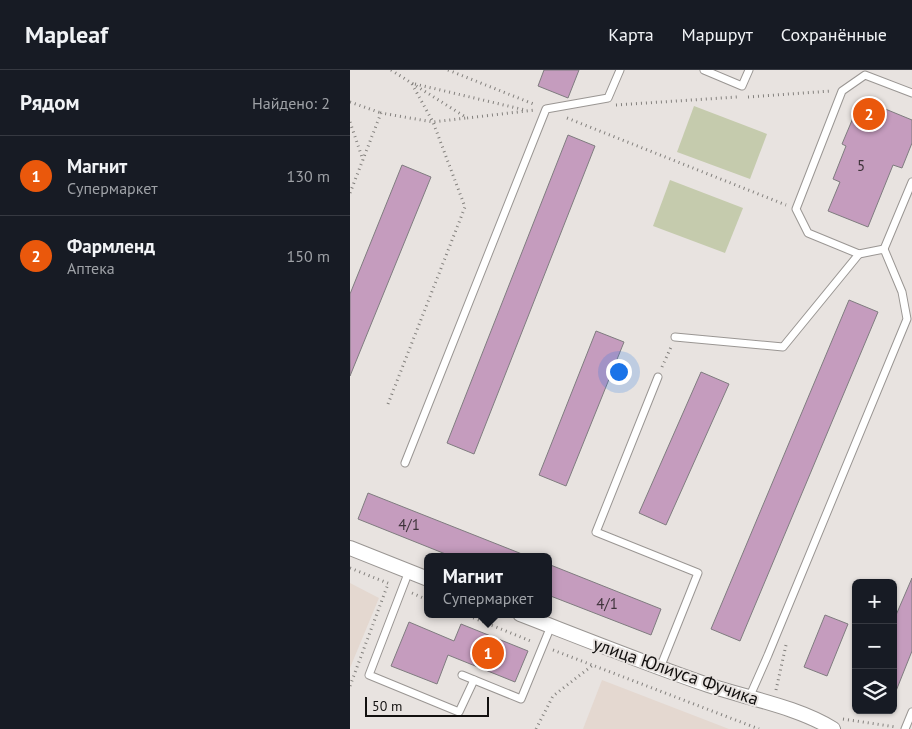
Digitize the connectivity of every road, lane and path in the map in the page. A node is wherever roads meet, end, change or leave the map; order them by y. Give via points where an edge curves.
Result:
1 (448, 70) edge
2 (620, 70) edge
3 (704, 70) edge
4 (749, 70) edge
5 (912, 94) edge
6 (350, 102) edge
7 (546, 109) junction
8 (528, 111) dead end
9 (381, 113) junction
10 (467, 118) dead end
11 (350, 122) edge
12 (432, 122) junction
13 (364, 160) junction
14 (912, 182) edge
15 (350, 193) edge
16 (796, 209) junction
17 (884, 249) junction
18 (859, 254) junction
19 (675, 337) joint
20 (658, 377) joint
21 (388, 404) dead end
22 (406, 463) dead end
23 (350, 548) edge
24 (350, 568) edge
25 (409, 571) junction
26 (424, 577) edge
27 (388, 584) junction
28 (403, 590) junction
29 (424, 598) edge
30 (474, 618) edge
31 (530, 618) edge
32 (551, 626) junction
33 (788, 636) dead end
34 (543, 646) junction
35 (593, 665) junction
36 (660, 668) junction
37 (462, 675) dead end
38 (474, 680) junction
39 (350, 686) edge
40 (749, 698) junction
41 (787, 709) junction
42 (912, 712) edge
43 (536, 729) edge
44 (760, 729) edge
45 (833, 729) edge
46 (905, 729) edge

1 - 7 path
2 - 7 lane via 608,98
3 - 4 lane via 742,86
5 - 16 lane via 865,75 842,91
6 - 9 path
7 - 16 path
7 - 22 lane
8 - 12 path via 412,83
9 - 12 path
9 - 13 path
10 - 12 path
11 - 13 path
12 - 21 path via 465,207
13 - 15 path
14 - 17 lane
16 - 18 lane via 808,233
17 - 18 lane
17 - 40 lane via 902,292 907,320
18 - 19 lane via 783,347
19 - 20 path
20 - 36 lane via 596,532 698,573
23 - 25 street
24 - 27 path
25 - 26 street
25 - 28 lane
27 - 28 path
27 - 39 path
28 - 29 path
28 - 38 lane via 369,675 459,712
30 - 34 path
31 - 32 street, улица Юлиуса Фучика
32 - 34 lane
32 - 36 street, улица Юлиуса Фучика
33 - 41 path via 775,697
34 - 35 path
34 - 38 lane via 521,699
35 - 43 path via 553,696
35 - 44 path
36 - 40 street, улица Юлиуса Фучика
37 - 38 lane
40 - 41 street, улица Юлиуса Фучика
41 - 45 street, улица Юлиуса Фучика
42 - 46 lane

